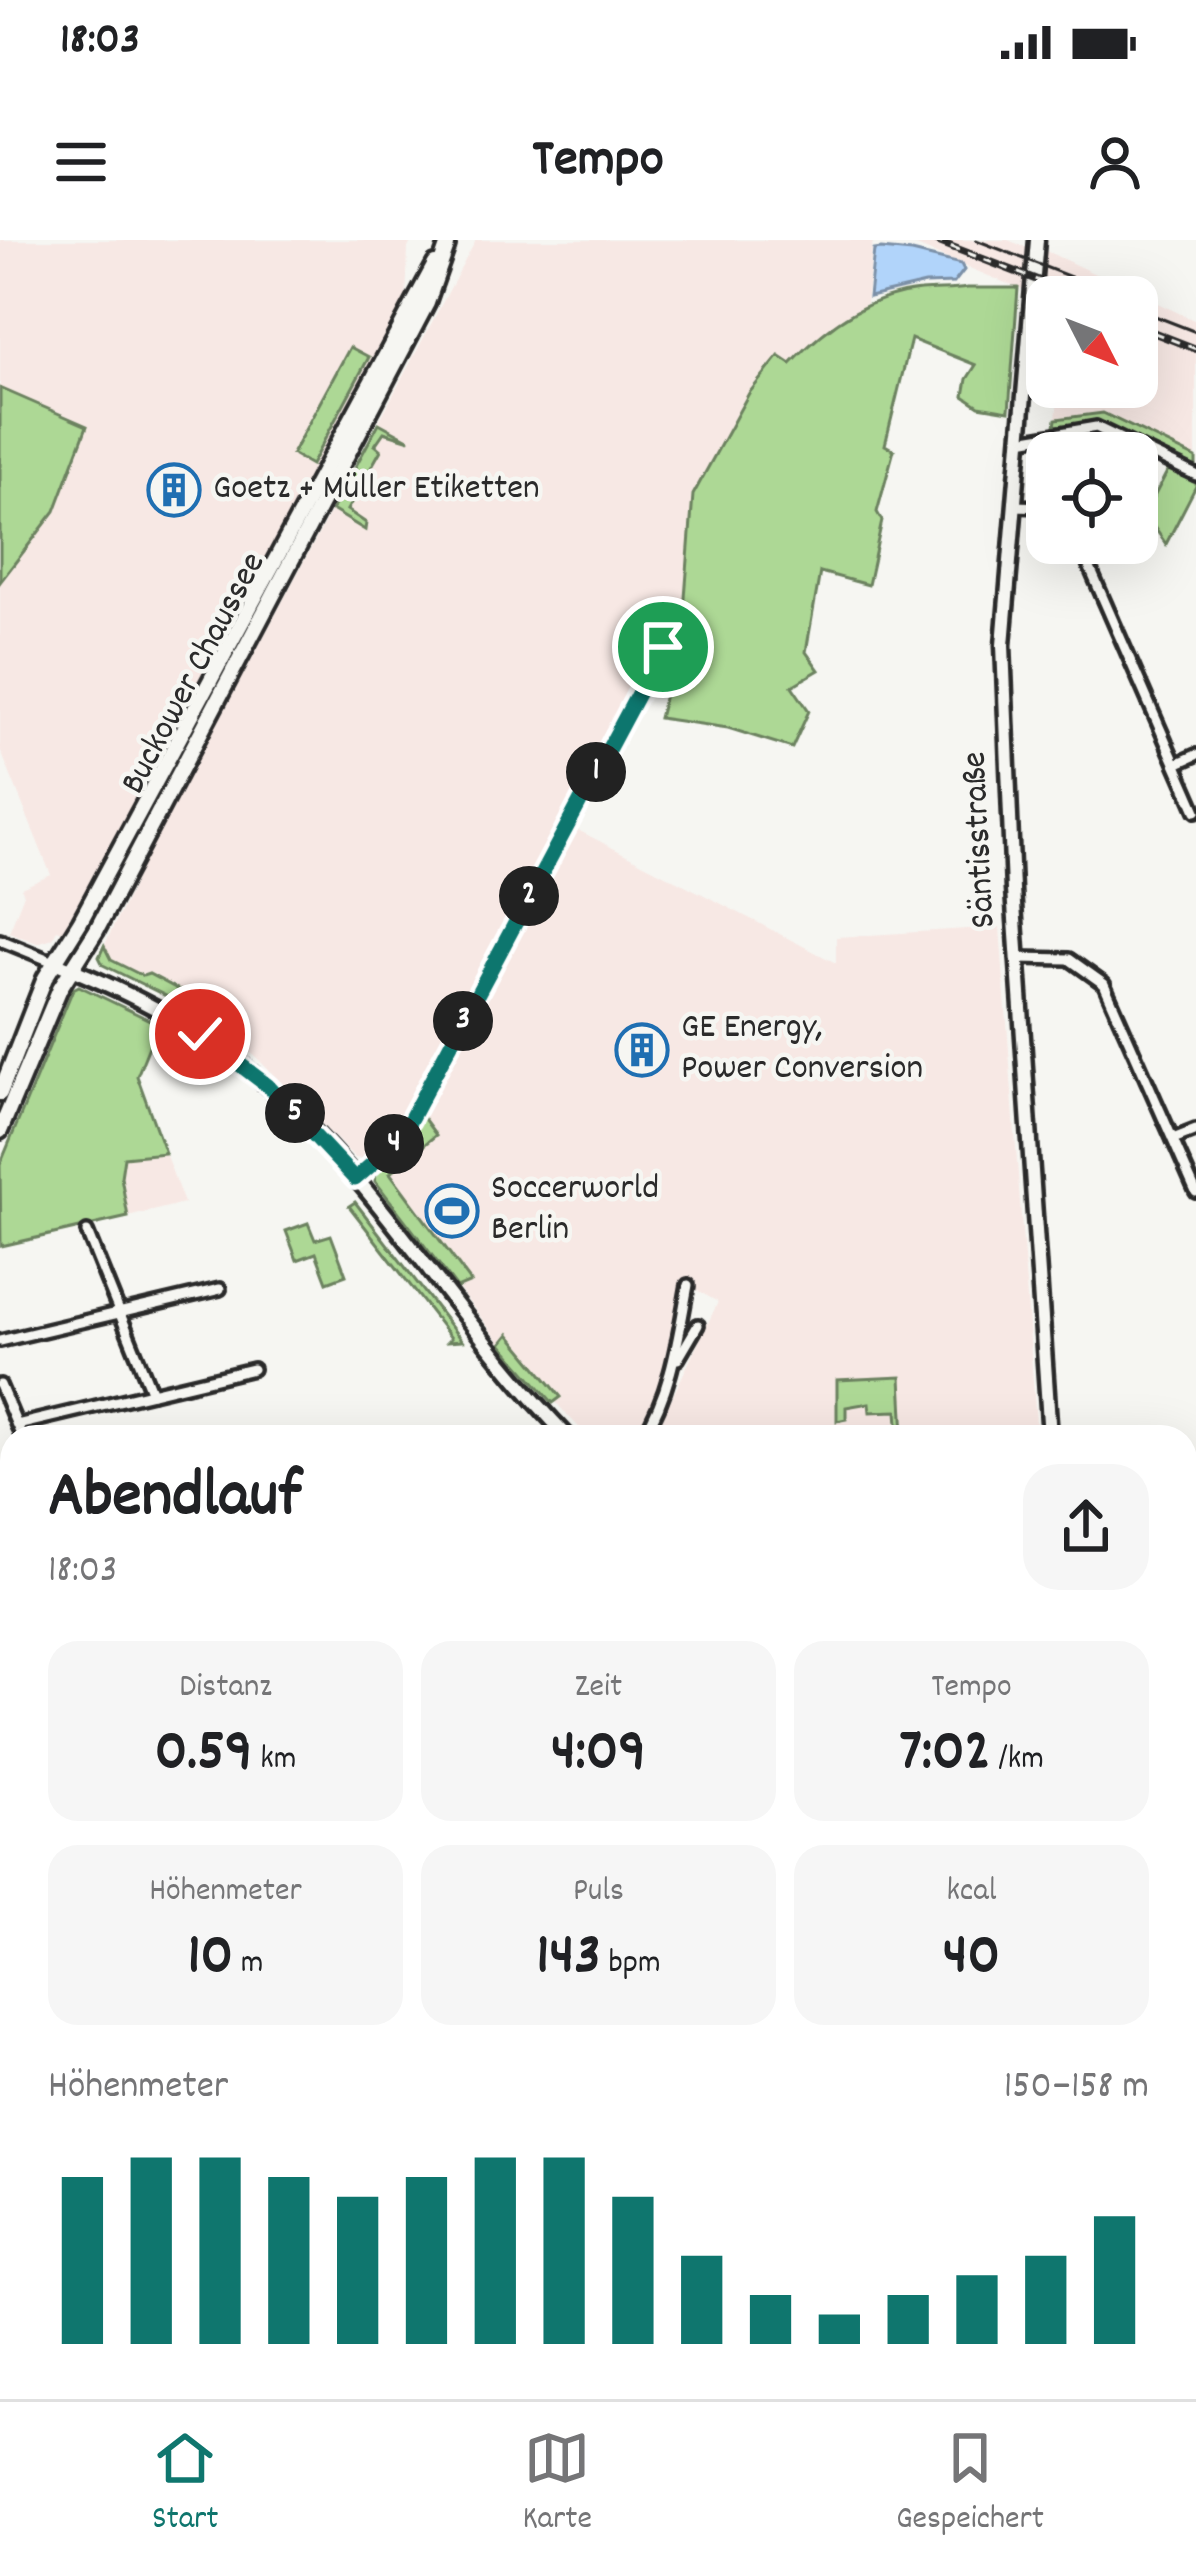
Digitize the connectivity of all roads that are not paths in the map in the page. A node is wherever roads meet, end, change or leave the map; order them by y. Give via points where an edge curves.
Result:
1 (1037, 240) edge
2 (448, 243) edge
3 (1020, 440) junction
4 (1196, 475) edge
5 (1014, 506) junction
6 (1026, 507) edge
7 (1088, 564) edge
8 (663, 647) dead end
9 (1196, 754) edge
10 (1175, 764) junction
11 (1196, 811) edge
12 (0, 940) edge
13 (1017, 958) junction
14 (55, 962) junction
15 (74, 970) junction
16 (0, 1093) edge
17 (1196, 1130) edge
18 (0, 1131) edge
19 (1173, 1139) junction
20 (355, 1179) junction
21 (1196, 1192) edge
22 (87, 1232) dead end
23 (688, 1285) dead end
24 (220, 1289) dead end
25 (120, 1313) junction
26 (698, 1325) dead end
27 (0, 1341) edge
28 (253, 1369) dead end
29 (673, 1369) junction
30 (0, 1385) edge
31 (152, 1393) junction
32 (17, 1425) joint
33 (557, 1425) edge
34 (650, 1425) edge
35 (1049, 1425) edge

1 - 3 street, Säntisstraße
2 - 14 main road, Buckower Chaussee
2 - 15 main road, Buckower Chaussee via 427,303
3 - 4 street via 1096,427
3 - 5 street, Säntisstraße
5 - 6 street
5 - 13 street, Säntisstraße via 1003,645
7 - 10 street
8 - 20 street via 410,1120
9 - 10 street
10 - 11 street
12 - 14 street
13 - 19 street via 1069,959 1104,984
13 - 35 street, Säntisstraße
14 - 15 street
14 - 16 main road, Buckower Chaussee
15 - 18 main road, Buckower Chaussee
15 - 20 street via 213,1043 289,1106
17 - 19 street
19 - 21 street
20 - 33 street
22 - 25 street
23 - 29 street
24 - 25 street
25 - 27 street
25 - 31 street
26 - 29 street
28 - 31 street
29 - 34 street
30 - 32 street
31 - 32 street

